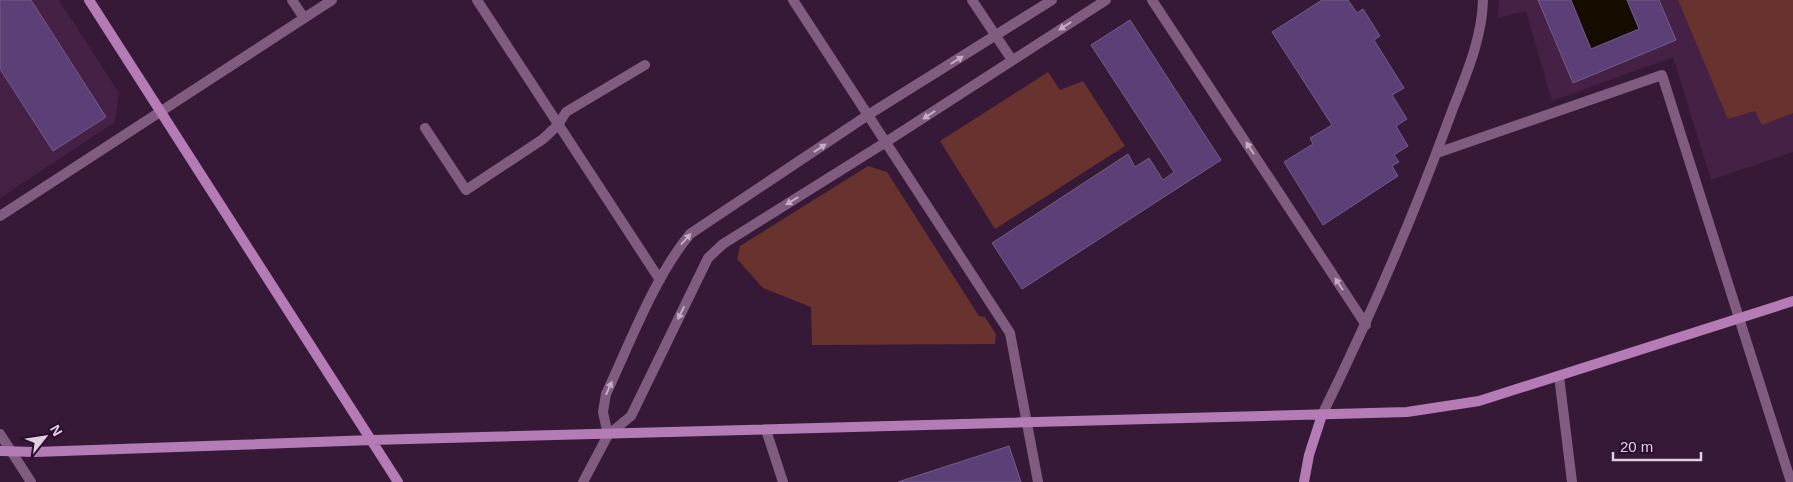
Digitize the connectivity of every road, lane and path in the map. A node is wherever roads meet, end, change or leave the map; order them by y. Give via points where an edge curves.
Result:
1 (89, 0) edge
2 (292, 0) edge
3 (332, 0) edge
4 (477, 0) edge
5 (794, 0) edge
6 (972, 0) edge
7 (1052, 0) edge
8 (1106, 0) edge
9 (1152, 0) edge
10 (1483, 0) edge
11 (304, 18) junction
12 (996, 36) junction
13 (1012, 60) junction
14 (645, 64) dead end
15 (161, 110) junction
16 (868, 115) junction
17 (558, 125) junction
18 (425, 128) dead end
19 (886, 142) junction
20 (1437, 153) junction
21 (0, 216) edge
22 (660, 280) junction
23 (1793, 301) edge
24 (1739, 317) junction
25 (1366, 325) junction
26 (1559, 376) junction
27 (1322, 415) junction
28 (1026, 423) junction
29 (766, 430) junction
30 (0, 434) edge
31 (608, 435) junction
32 (372, 440) junction
33 (0, 451) edge
34 (11, 451) junction
35 (31, 482) edge
36 (398, 482) edge
37 (583, 482) edge
38 (783, 482) edge
39 (1038, 482) edge
40 (1304, 482) edge
41 (1572, 482) edge
42 (1791, 482) edge

1 - 15 street
2 - 11 street
3 - 11 street
4 - 17 street
5 - 16 street
6 - 12 street
7 - 12 street
8 -> 13 street
25 -> 9 street
10 - 20 street via 1477,43
11 - 15 street
12 - 13 street
16 -> 12 street
13 -> 19 street
14 - 17 street via 566,112
15 - 21 street
15 - 32 street
16 - 19 street
22 -> 16 street via 690,234
17 - 18 street via 543,139 466,190
17 - 22 street
19 - 28 street via 1010,332
19 -> 31 street via 723,244 708,258 632,416
20 - 24 street via 1662,75
20 - 25 street
31 -> 22 street via 603,412 606,394
23 - 24 street
24 - 26 street
24 - 42 street
25 - 27 street
26 - 27 street via 1479,401 1407,412
26 - 41 street
27 - 28 street
27 - 40 street
28 - 29 street
28 - 39 street
29 - 31 street
29 - 38 street
30 - 34 street
31 - 32 street
31 - 37 street
32 - 34 street
32 - 36 street
33 - 34 street
34 - 35 street

